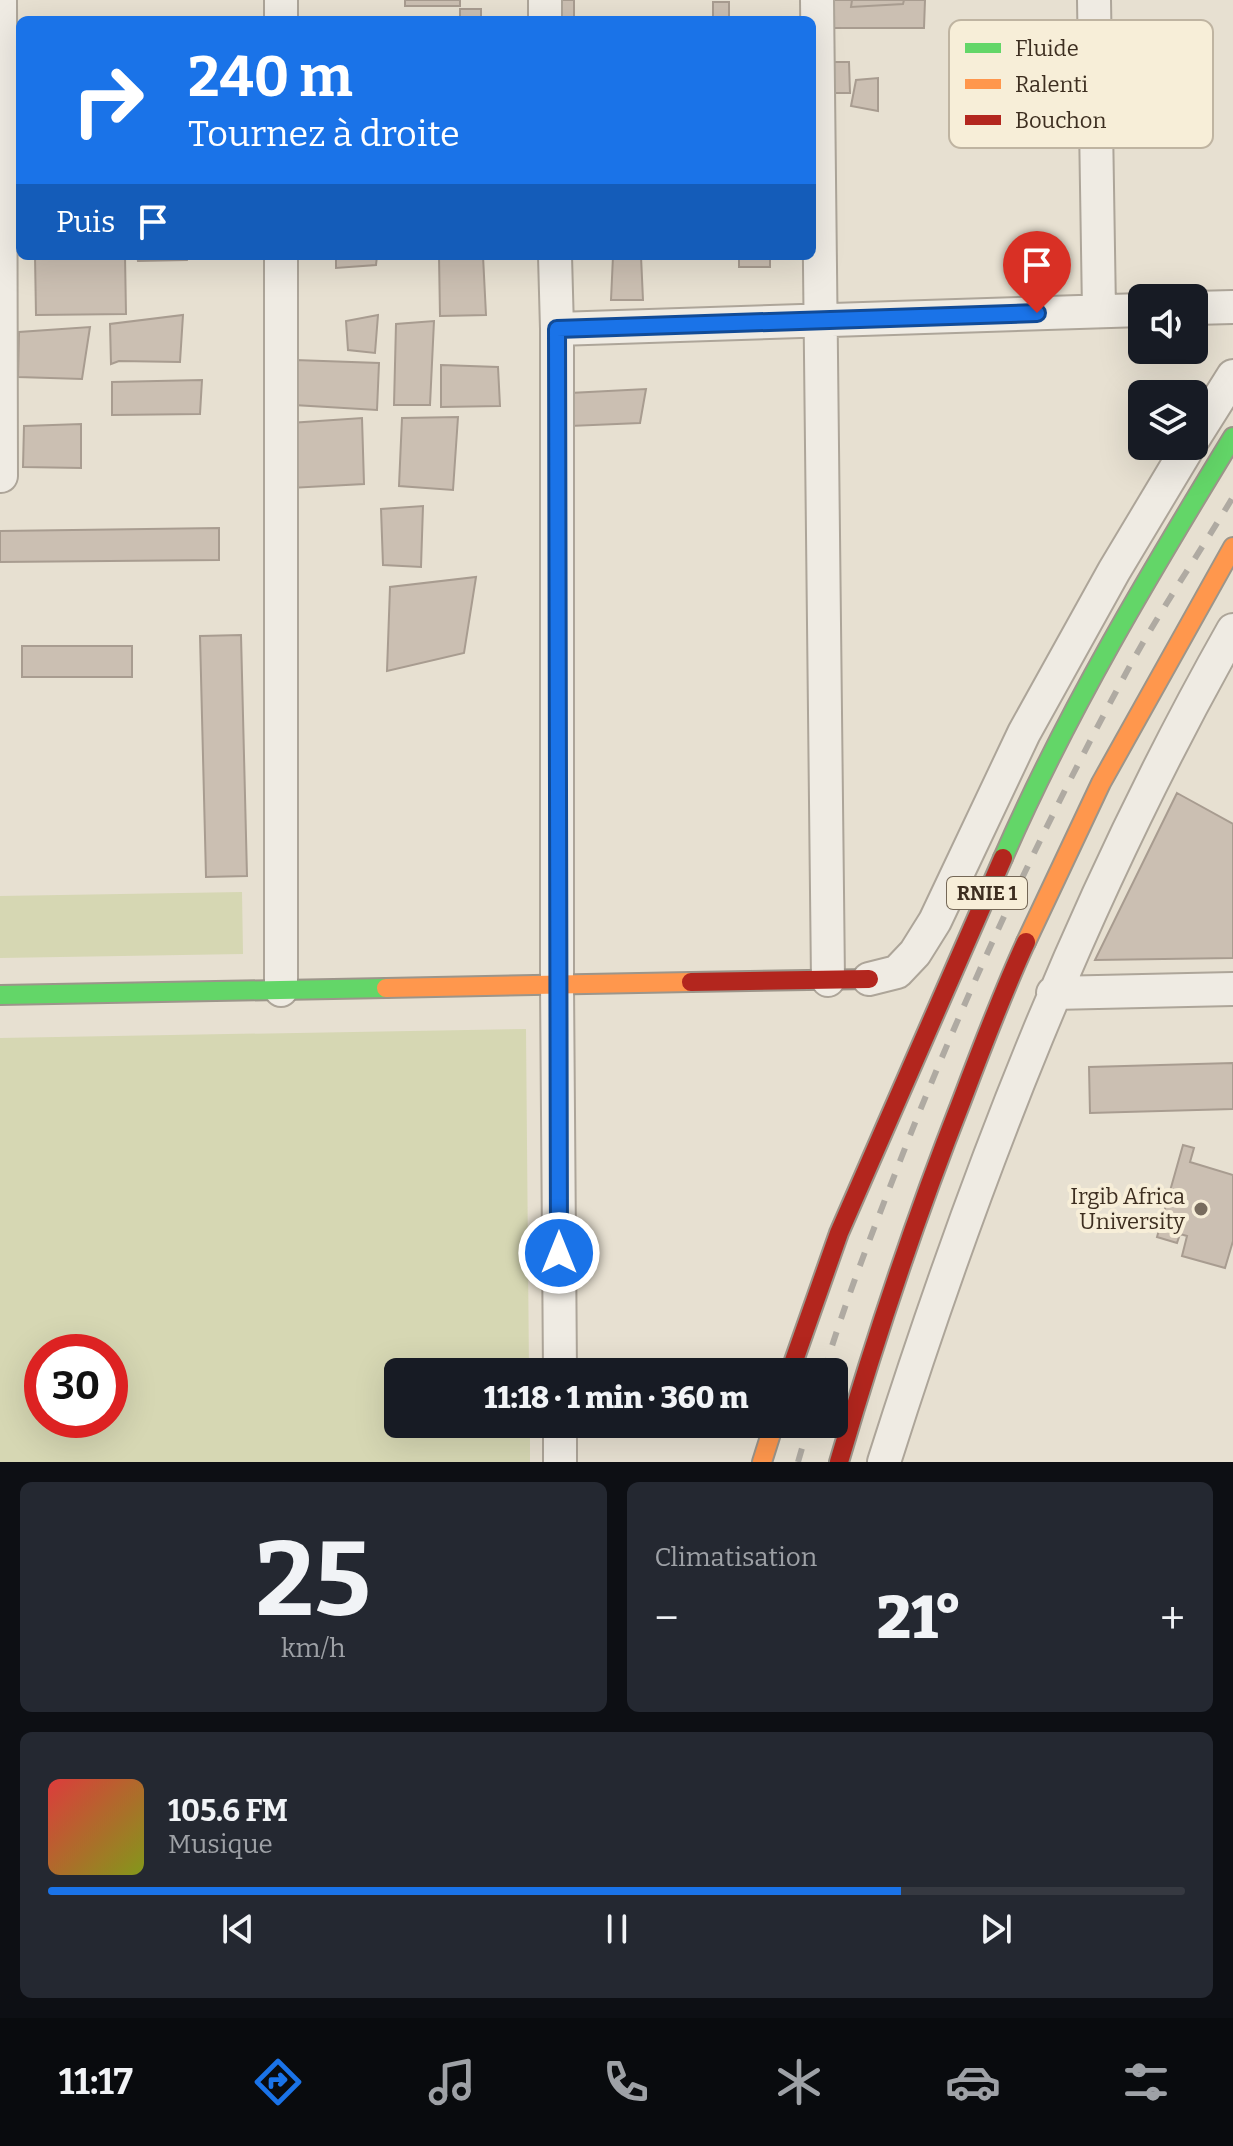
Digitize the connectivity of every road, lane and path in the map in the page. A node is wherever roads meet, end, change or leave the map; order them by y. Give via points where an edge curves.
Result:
1 (0, 0) edge
2 (817, 0) edge
3 (1094, 0) edge
4 (1094, 20) edge
5 (1096, 148) edge
6 (281, 260) edge
7 (555, 260) edge
8 (1233, 307) edge
9 (1208, 308) edge
10 (1128, 310) edge
11 (1099, 311) junction
12 (820, 320) junction
13 (557, 329) junction
14 (1233, 376) edge
15 (1208, 416) edge
16 (1233, 437) edge
17 (1181, 460) edge
18 (1, 476) edge
19 (1233, 547) edge
20 (1233, 630) edge
21 (869, 979) joint
22 (828, 980) junction
23 (557, 985) junction
24 (1233, 989) edge
25 (281, 990) junction
26 (1053, 993) junction
27 (0, 995) edge
28 (560, 1358) edge
29 (795, 1358) edge
30 (560, 1438) edge
31 (770, 1438) edge
32 (560, 1462) edge
33 (762, 1462) edge
34 (839, 1462) edge
35 (884, 1462) edge

1 - 18 street
2 - 12 street
3 - 4 street
5 - 11 street
6 - 25 street
7 - 13 street
8 - 9 street
10 - 11 street
11 - 12 street
12 - 13 street
12 - 22 street
13 - 23 street
14 - 15 street
16 - 29 main road, RNIE 1 via 1137,595 1008,847 839,1233
17 - 21 street via 1024,733 935,921 897,972
19 - 34 main road, RNIE 1 via 1101,783 1008,981 925,1194
20 - 26 street via 1147,788
21 - 22 main road
22 - 23 main road
23 - 25 main road
23 - 28 street
24 - 26 street
25 - 27 main road
26 - 35 street via 980,1180
30 - 32 street
31 - 33 main road

